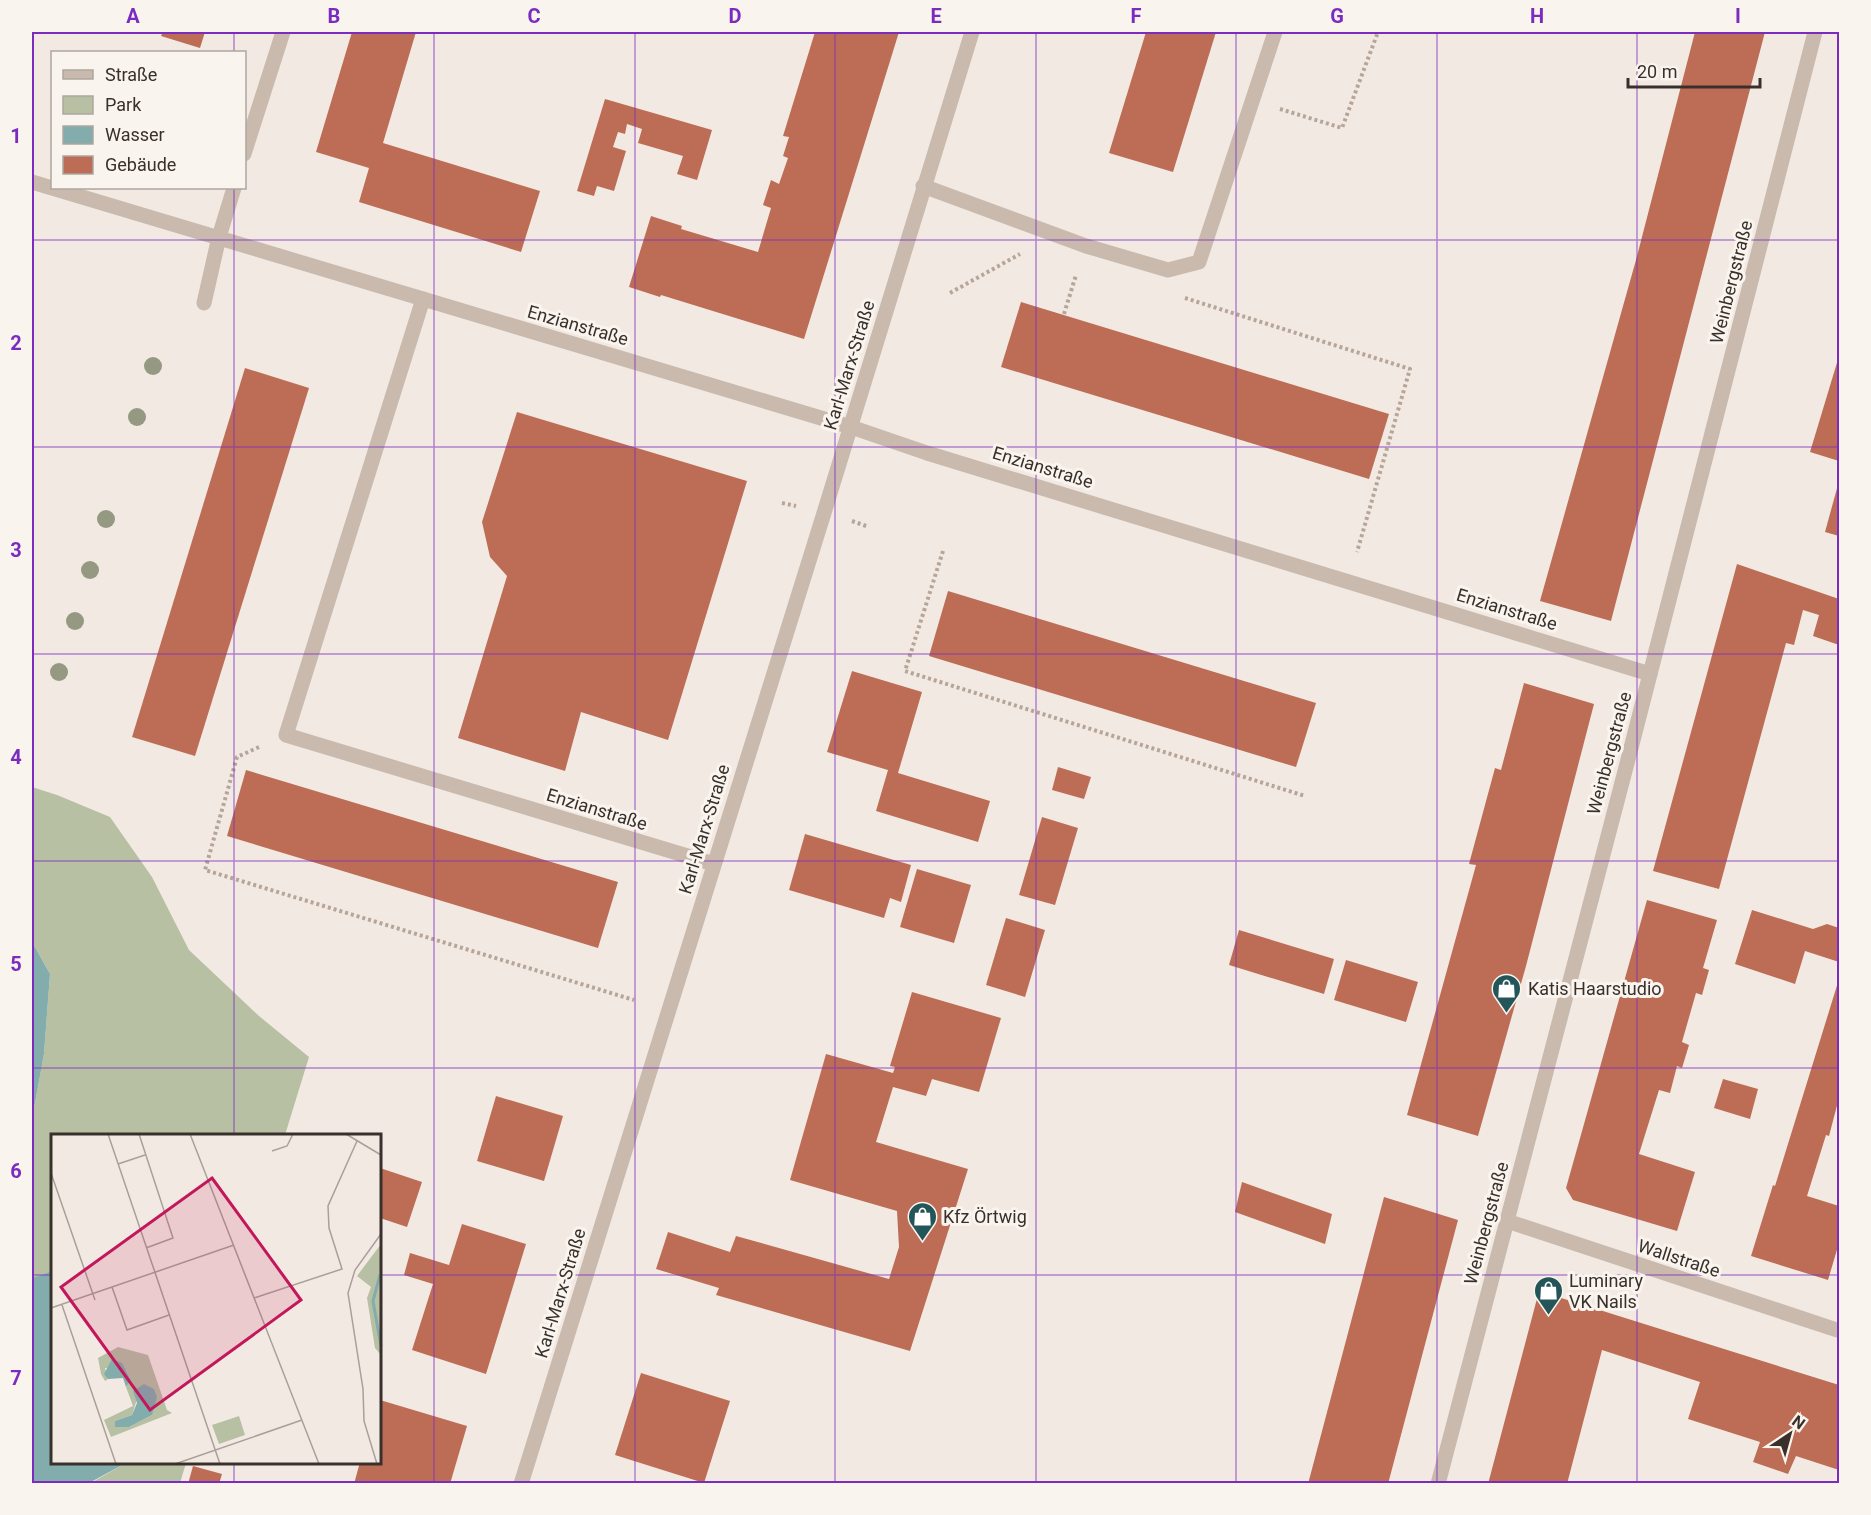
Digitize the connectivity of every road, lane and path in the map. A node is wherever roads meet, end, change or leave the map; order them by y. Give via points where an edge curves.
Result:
1 (283, 32) edge
2 (972, 32) edge
3 (1275, 32) edge
4 (1378, 32) edge
5 (1815, 32) edge
6 (1253, 101) junction
7 (246, 148) edge
8 (32, 182) edge
9 (923, 186) junction
10 (51, 188) edge
11 (56, 189) edge
12 (234, 189) edge
13 (219, 237) junction
14 (1086, 246) junction
15 (1028, 249) dead end
16 (950, 293) dead end
17 (1182, 297) dead end
18 (423, 300) junction
19 (204, 303) dead end
20 (1064, 314) dead end
21 (851, 426) junction
22 (943, 551) dead end
23 (1354, 559) dead end
24 (1650, 674) junction
25 (286, 735) junction
26 (1305, 796) dead end
27 (714, 864) junction
28 (634, 1000) dead end
29 (1507, 1221) junction
30 (1839, 1331) edge
31 (521, 1484) edge
32 (1438, 1484) edge

1 - 7 street
2 - 9 street, Karl-Marx-Straße
3 - 6 street
4 - 6 path via 1342,128
5 - 24 street, Weinbergstraße
6 - 14 street via 1199,262 1168,270
8 - 10 street, Enzianstraße
9 - 14 street
9 - 21 street, Karl-Marx-Straße
11 - 13 street, Enzianstraße
12 - 13 street
13 - 18 street, Enzianstraße
13 - 19 street
14 - 20 path
15 - 16 path
17 - 23 path via 1410,369
18 - 21 street, Enzianstraße
18 - 25 street
21 - 24 street, Enzianstraße via 927,453
21 - 27 street, Karl-Marx-Straße
22 - 26 path via 905,671
24 - 29 street, Weinbergstraße
25 - 27 street, Enzianstraße
25 - 28 path via 237,757 205,870
27 - 31 street, Karl-Marx-Straße
29 - 30 street, Wallstraße
29 - 32 street, Weinbergstraße

